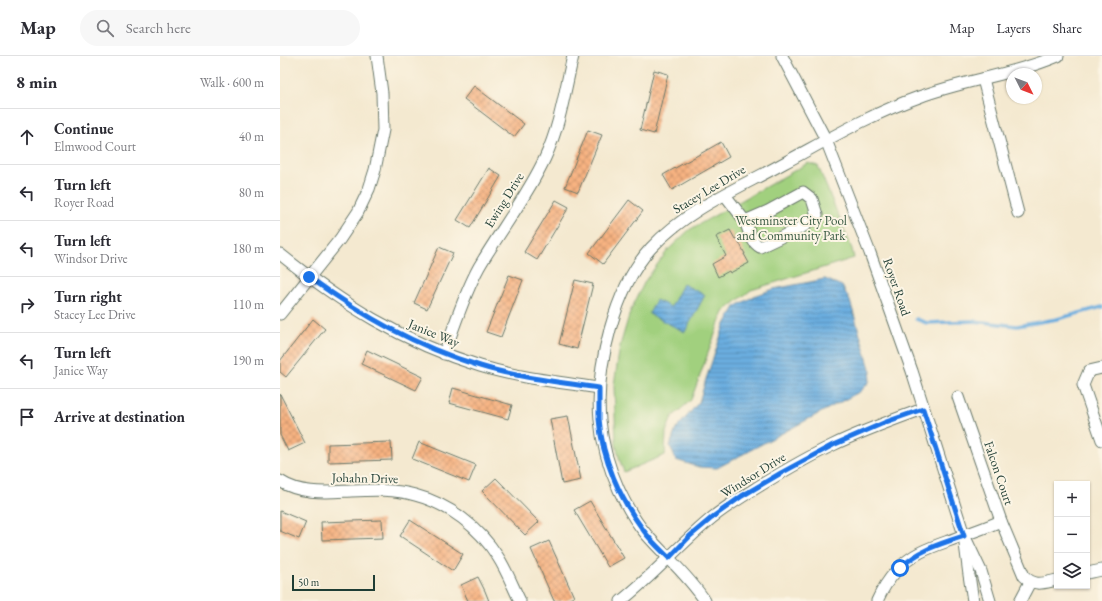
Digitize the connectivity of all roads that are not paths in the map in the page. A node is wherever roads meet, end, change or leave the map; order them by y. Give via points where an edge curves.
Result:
1 (377, 56) edge
2 (573, 56) edge
3 (782, 56) edge
4 (1058, 56) edge
5 (983, 79) junction
6 (826, 140) junction
7 (725, 194) junction
8 (1018, 213) dead end
9 (745, 221) junction
10 (280, 254) edge
11 (309, 277) junction
12 (280, 314) edge
13 (444, 354) junction
14 (1102, 368) edge
15 (599, 388) junction
16 (958, 397) dead end
17 (923, 409) junction
18 (1102, 440) edge
19 (280, 481) edge
20 (1001, 521) junction
21 (964, 536) junction
22 (669, 558) junction
23 (1102, 570) edge
24 (1090, 572) edge
25 (1054, 581) edge
26 (1030, 582) junction
27 (520, 601) edge
28 (621, 601) edge
29 (705, 601) edge
30 (877, 601) edge
31 (973, 601) edge
32 (990, 601) edge
33 (1020, 601) edge

1 - 11 street via 383,130 375,170 358,212
2 - 13 street, Ewing Drive via 559,118 546,158 479,268
3 - 6 street, Royer Road
4 - 5 street, Stacey Lee Drive via 1027,68
5 - 6 street, Stacey Lee Drive via 946,87 900,104
5 - 8 street
6 - 7 street, Stacey Lee Drive
6 - 17 street, Royer Road via 870,253
7 - 9 street
7 - 15 street, Stacey Lee Drive via 670,230 638,264 615,314
9 - 9 street via 803,192 812,199 818,215 804,226 760,247 752,240
10 - 11 street, Janice Way
11 - 12 street
11 - 13 street, Janice Way via 379,323
13 - 15 street, Janice Way via 526,377
14 - 18 street via 1089,371 1083,385
15 - 22 street, Stacey Lee Drive via 599,420 604,448 614,477 629,509 645,532
16 - 20 street, Falcon Court
17 - 21 street, Royer Road
17 - 22 street, Windsor Drive via 833,445 781,473 714,516
19 - 27 street, Johahn Drive via 307,491 395,491 437,502 476,529 489,544 499,558
20 - 21 street, Falcon Court
20 - 26 street via 1024,576
21 - 30 street, Falcon Court via 926,550 908,560 890,579
21 - 31 street, Royer Road
21 - 32 street, Royer Road via 981,571
22 - 28 street, Windsor Drive
22 - 29 street, Stacey Lee Drive
23 - 24 street
25 - 26 street via 1038,584
26 - 33 street

